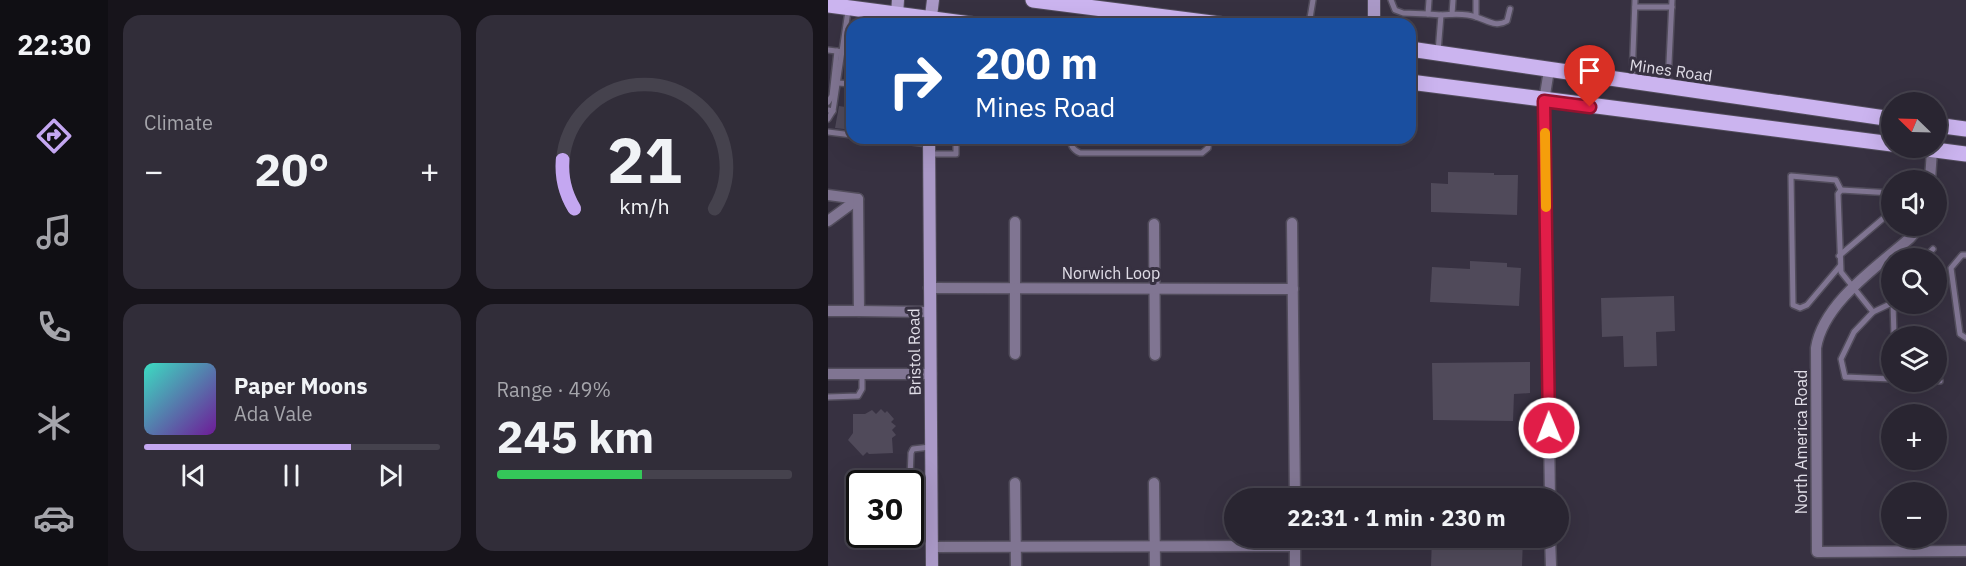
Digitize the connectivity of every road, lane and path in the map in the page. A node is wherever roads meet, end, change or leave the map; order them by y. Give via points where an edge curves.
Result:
1 (933, 0) edge
2 (1033, 0) edge
3 (1313, 0) edge
4 (1374, 0) edge
5 (1391, 0) edge
6 (1429, 0) edge
7 (1453, 0) edge
8 (1476, 0) edge
9 (1635, 0) edge
10 (1672, 0) edge
11 (828, 5) edge
12 (897, 7) edge
13 (1635, 7) junction
14 (1672, 7) junction
15 (848, 8) junction
16 (1510, 9) dead end
17 (1428, 14) junction
18 (1452, 14) junction
19 (1441, 15) junction
20 (1476, 17) junction
21 (846, 18) edge
22 (923, 18) edge
23 (930, 18) edge
24 (1173, 18) edge
25 (1310, 18) edge
26 (1374, 18) edge
27 (846, 19) edge
28 (828, 50) edge
29 (1416, 50) edge
30 (840, 51) junction
31 (846, 52) edge
32 (1438, 54) junction
33 (1549, 70) junction
34 (838, 83) junction
35 (1416, 83) edge
36 (1632, 83) junction
37 (846, 84) edge
38 (1668, 88) junction
39 (1544, 101) junction
40 (828, 102) edge
41 (830, 110) edge
42 (1881, 117) edge
43 (828, 119) edge
44 (1947, 126) edge
45 (1966, 129) edge
46 (828, 132) edge
47 (846, 134) edge
48 (1881, 143) edge
49 (956, 144) edge
50 (1070, 144) edge
51 (1208, 144) edge
52 (929, 145) edge
53 (1947, 152) edge
54 (1966, 154) edge
55 (1841, 190) junction
56 (1881, 192) edge
57 (828, 195) edge
58 (858, 199) junction
59 (1881, 220) edge
60 (828, 221) edge
61 (1015, 222) dead end
62 (1292, 223) dead end
63 (1154, 224) dead end
64 (1912, 236) edge
65 (1966, 255) edge
66 (1839, 256) junction
67 (1840, 266) junction
68 (930, 288) junction
69 (1015, 288) junction
70 (1154, 288) junction
71 (1293, 289) junction
72 (1853, 289) junction
73 (1881, 308) edge
74 (828, 311) edge
75 (859, 311) junction
76 (930, 312) junction
77 (1873, 312) junction
78 (1966, 338) edge
79 (1015, 354) dead end
80 (1155, 355) dead end
81 (828, 374) edge
82 (862, 374) junction
83 (931, 374) junction
84 (1881, 379) edge
85 (828, 397) edge
86 (931, 446) junction
87 (932, 483) junction
88 (1015, 483) dead end
89 (1154, 483) dead end
90 (1294, 488) edge
91 (1550, 488) edge
92 (1224, 545) edge
93 (932, 547) junction
94 (1015, 547) junction
95 (1155, 547) junction
96 (1295, 548) edge
97 (1550, 548) edge
98 (1966, 551) edge
99 (932, 566) edge
100 (1016, 566) edge
101 (1155, 566) edge
102 (1295, 566) edge
103 (1551, 566) edge

1 - 23 street
2 - 24 main road
3 - 25 lane
4 - 26 street
5 - 17 lane via 1395,10
6 - 17 lane
7 - 18 lane
8 - 20 lane
9 - 13 lane
10 - 14 lane
11 - 15 main road
12 - 15 main road
12 - 22 main road
13 - 14 lane
13 - 36 lane
14 - 38 lane
15 - 21 lane
16 - 20 lane via 1508,21 1502,24
17 - 19 lane
18 - 19 lane
18 - 20 lane
19 - 32 lane
27 - 30 lane
28 - 30 lane
29 - 32 main road, Mines Road
30 - 31 lane
30 - 34 lane
30 - 40 lane
32 - 33 main road, Mines Road
33 - 36 main road, Mines Road
33 - 39 street
34 - 37 lane
34 - 41 lane
35 - 39 main road
36 - 38 main road, Mines Road
38 - 42 main road, Mines Road
39 - 48 main road
39 - 91 street
41 - 43 lane
44 - 45 main road
46 - 47 lane
49 - 52 lane via 956,154
50 - 51 lane via 1080,153 1202,153
52 - 68 street, Bristol Road
53 - 54 main road
55 - 56 lane
55 - 66 lane
55 - 67 lane via 1836,180 1791,176 1793,305 1807,305
57 - 58 street
58 - 60 street
58 - 75 street
59 - 66 lane
61 - 69 street
62 - 71 street
63 - 70 street
64 - 72 street, North America Road
65 - 78 lane via 1951,268 1960,334
66 - 67 lane
67 - 72 lane
68 - 69 street, Norwich Loop
68 - 76 street, Bristol Road
69 - 70 street, Norwich Loop
69 - 79 street
70 - 71 street, Norwich Loop
70 - 80 street
71 - 90 street
72 - 77 lane
72 - 98 street, North America Road via 1818,333 1817,552
73 - 77 lane
74 - 75 street
75 - 76 street
76 - 83 street, Bristol Road
77 - 84 lane via 1854,332 1841,359 1845,377
81 - 82 street
82 - 83 street
82 - 85 lane via 858,396
83 - 86 street, Bristol Road
86 - 87 street, Bristol Road
86 - 87 lane via 913,449 910,478 914,483
87 - 93 street, Bristol Road
88 - 94 street
89 - 95 street
92 - 95 street
93 - 94 street
93 - 99 street, Bristol Road
94 - 95 street
94 - 100 street
95 - 101 street
96 - 102 street
97 - 103 street

